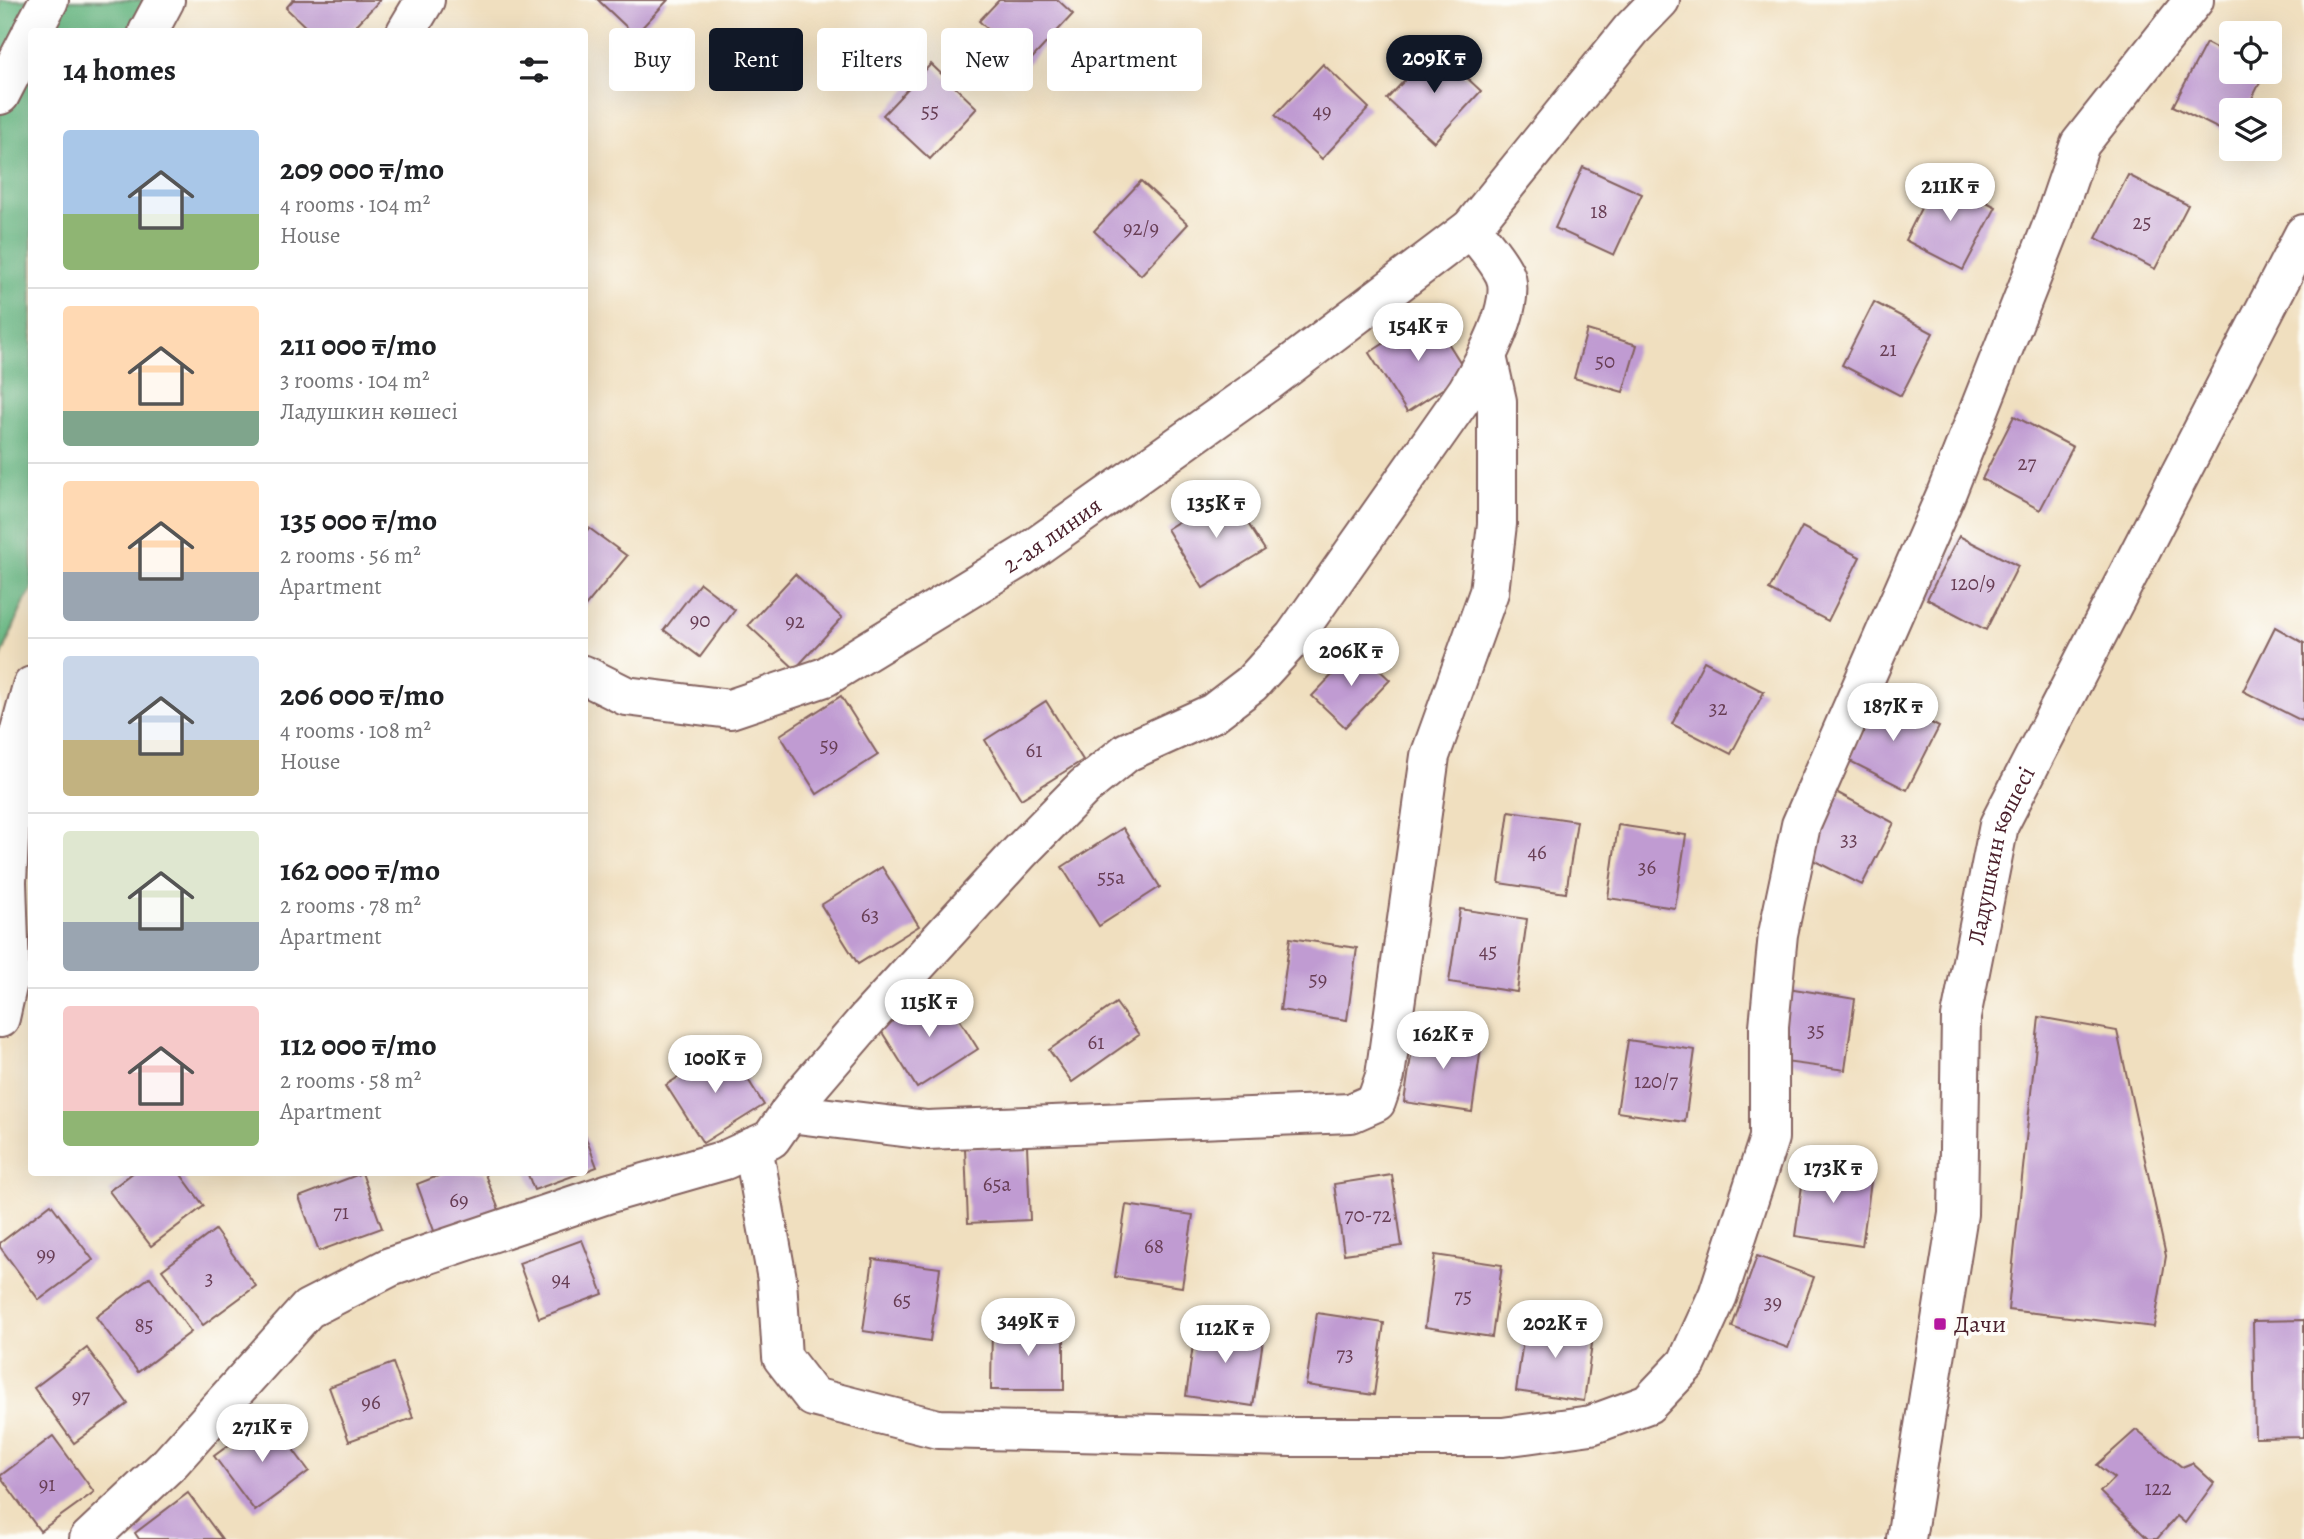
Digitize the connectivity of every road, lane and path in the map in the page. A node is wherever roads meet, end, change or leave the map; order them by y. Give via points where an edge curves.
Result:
1 (49, 0) edge
2 (165, 0) edge
3 (425, 0) edge
4 (1660, 0) edge
5 (2194, 0) edge
6 (34, 28) edge
7 (150, 28) edge
8 (408, 28) edge
9 (28, 40) edge
10 (0, 95) edge
11 (1471, 228) junction
12 (2304, 234) edge
13 (1487, 356) junction
14 (588, 677) edge
15 (28, 701) edge
16 (0, 1018) edge
17 (789, 1113) junction
18 (752, 1147) junction
19 (89, 1539) edge
20 (1906, 1539) edge

1 - 6 street
2 - 7 street
3 - 8 street
4 - 11 street, 2-ая линия
5 - 18 street via 2080,144 1946,494 1801,825 1777,947 1769,1026 1769,1138 1718,1295 1686,1363 1648,1404 1591,1426 1503,1437 1292,1437 938,1429 813,1397 782,1357 777,1279
9 - 10 street
11 - 13 street via 1505,275 1506,305
11 - 14 street, 2-ая линия via 1265,384 1023,556 825,677 730,709 626,696
12 - 20 street, Ладушкин көшесі via 1999,825 1961,1017 1958,1214
13 - 17 street via 1294,637 1251,684 1213,713 1127,752 1084,787 868,1018
13 - 17 street via 1497,401 1497,524 1489,592 1430,756 1385,1076 1376,1102 1351,1113 927,1130
15 - 16 street via 13,756 7,882 10,973
17 - 18 street via 771,1139
18 - 19 street via 725,1160 610,1193 390,1267 308,1309 170,1463

